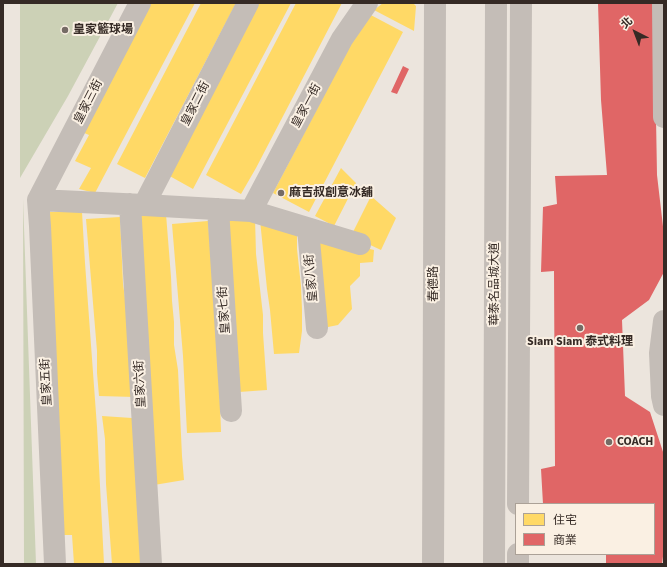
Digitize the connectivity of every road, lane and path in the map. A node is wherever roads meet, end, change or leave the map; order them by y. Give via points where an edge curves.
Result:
1 (140, 3) edge
2 (248, 3) edge
3 (367, 3) edge
4 (435, 3) edge
5 (496, 3) edge
6 (521, 3) edge
7 (663, 3) edge
8 (664, 117) edge
9 (38, 200) junction
10 (137, 205) junction
11 (218, 209) junction
12 (251, 212) junction
13 (308, 229) junction
14 (360, 244) dead end
15 (664, 321) edge
16 (317, 328) dead end
17 (664, 406) edge
18 (231, 411) dead end
19 (518, 503) edge
20 (55, 564) edge
21 (151, 564) edge
22 (433, 564) edge
23 (494, 564) edge

1 - 9 street, 皇家三街
2 - 10 street, 皇家二街
3 - 12 street, 皇家一街 via 342,39
4 - 22 street, 春德路
5 - 23 street, 華泰名品城大道
6 - 19 street, 華泰名品城大道
7 - 8 street
9 - 10 street
9 - 20 street, 皇家五街
10 - 11 street
10 - 21 street, 皇家六街
11 - 12 street
11 - 18 street, 皇家七街
12 - 13 street
13 - 14 street
13 - 16 street, 皇家八街
15 - 17 street via 660,353

